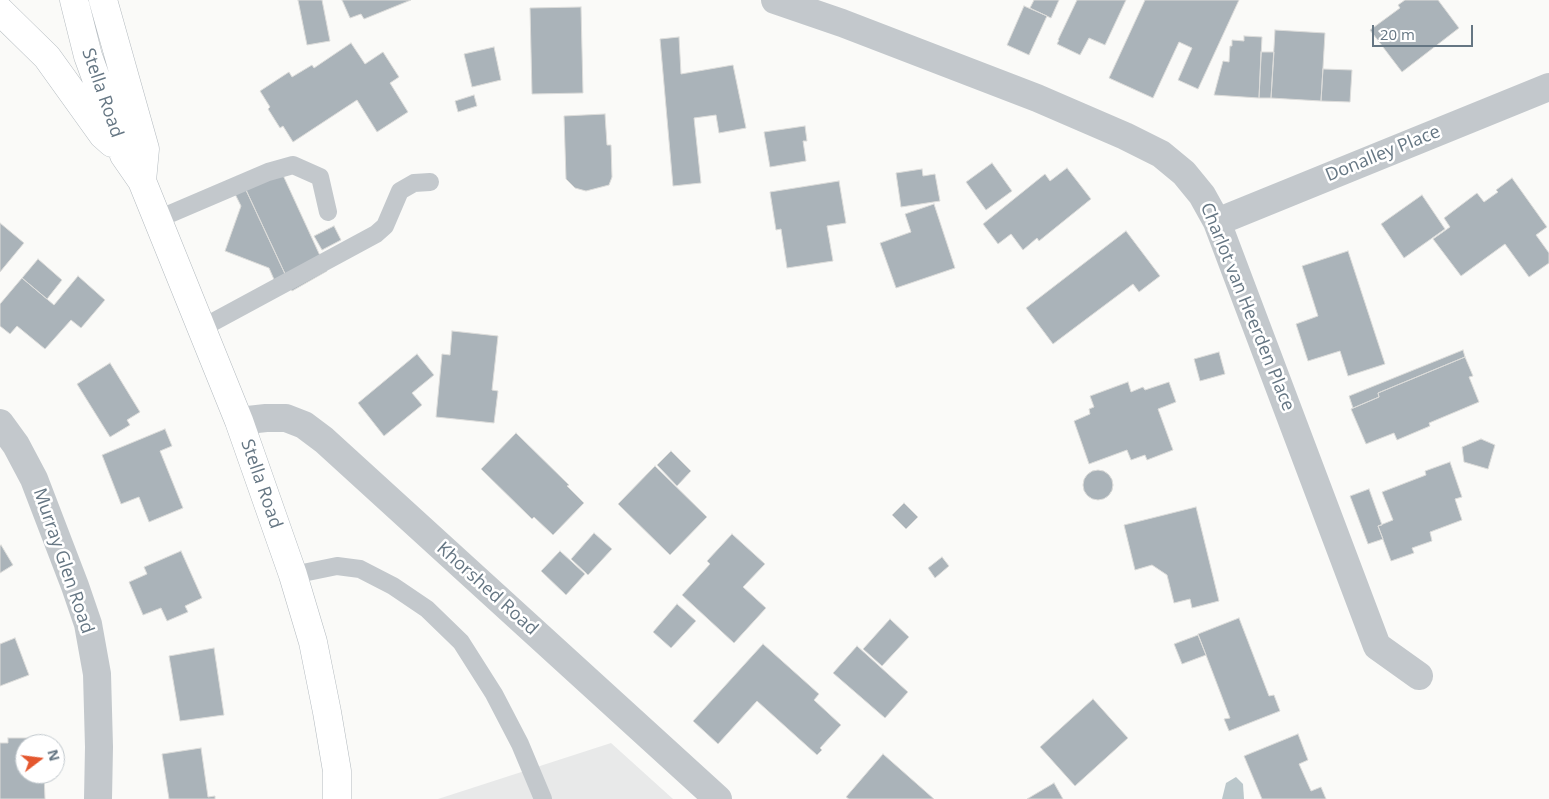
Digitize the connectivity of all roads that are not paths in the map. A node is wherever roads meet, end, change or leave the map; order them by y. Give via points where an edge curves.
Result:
1 (74, 0) edge
2 (103, 0) edge
3 (775, 0) edge
4 (0, 11) edge
5 (840, 12) edge
6 (1549, 87) edge
7 (124, 155) junction
8 (142, 181) junction
9 (430, 182) dead end
10 (328, 212) dead end
11 (158, 219) junction
12 (1217, 222) junction
13 (202, 328) junction
14 (239, 421) junction
15 (0, 423) edge
16 (294, 575) junction
17 (1419, 676) dead end
18 (98, 799) edge
19 (338, 799) edge
20 (543, 799) edge
21 (718, 799) edge

1 - 7 main road, Stella Road via 88,56
2 - 8 main road, Stella Road via 145,149
3 - 5 street, Charlot van Heerden Place
4 - 7 main road via 47,57 103,135
5 - 12 street, Charlot van Heerden Place via 1161,154 1184,173 1202,195
6 - 12 street, Donalley Place
7 - 8 main road, Stella Road
8 - 11 main road, Stella Road
9 - 13 lane via 414,184 400,191 385,226 376,234
10 - 11 lane via 320,177 293,165 268,172
11 - 13 main road, Stella Road
12 - 17 street, Charlot van Heerden Place via 1377,646
13 - 14 main road, Stella Road
14 - 16 main road, Stella Road
14 - 21 street, Khorshed Road via 286,418 304,425 324,440
15 - 18 street, Murray Glen Road via 34,479 88,624 97,674
16 - 19 main road, Stella Road via 327,712 337,771
16 - 20 lane via 337,566 360,569 427,608 460,642 494,694

